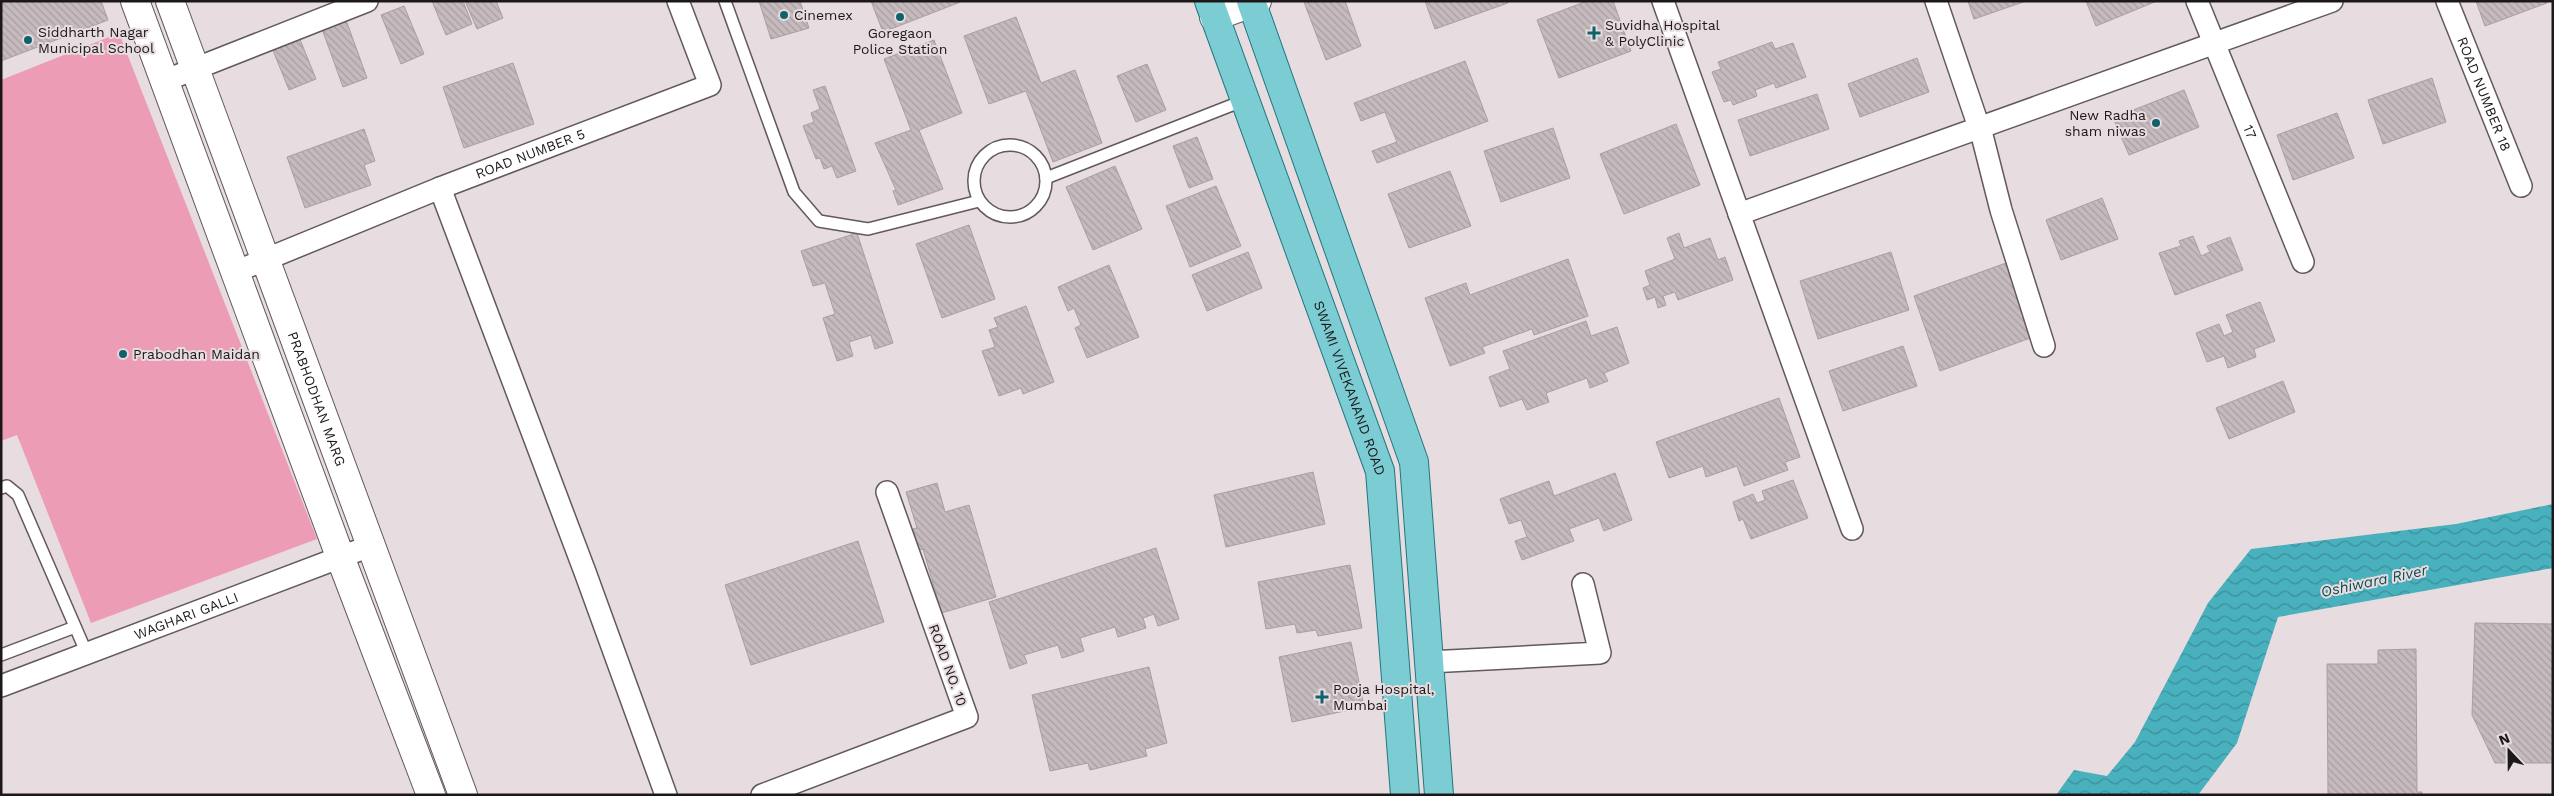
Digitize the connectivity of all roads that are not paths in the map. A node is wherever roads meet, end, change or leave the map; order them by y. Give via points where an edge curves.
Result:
1 (135, 1) edge
2 (170, 1) edge
3 (367, 1) edge
4 (678, 1) edge
5 (725, 1) edge
6 (1663, 1) edge
7 (1936, 1) edge
8 (2197, 1) edge
9 (2332, 1) edge
10 (2447, 1) edge
11 (1253, 2) edge
12 (1211, 9) edge
13 (319, 10) edge
14 (2214, 44) junction
15 (196, 69) junction
16 (164, 81) junction
17 (1245, 100) junction
18 (1979, 128) junction
19 (1046, 178) junction
20 (2521, 186) dead end
21 (440, 188) junction
22 (979, 201) junction
23 (1739, 214) junction
24 (266, 260) junction
25 (2303, 262) dead end
26 (235, 272) junction
27 (2044, 346) dead end
28 (1, 488) edge
29 (887, 492) dead end
30 (1852, 529) dead end
31 (370, 546) junction
32 (341, 559) junction
33 (1583, 584) dead end
34 (1424, 596) junction
35 (1390, 598) junction
36 (75, 627) junction
37 (87, 654) junction
38 (1, 655) edge
39 (1429, 662) junction
40 (1, 686) edge
41 (431, 795) edge
42 (463, 795) edge
43 (666, 795) edge
44 (762, 795) edge
45 (1405, 795) edge
46 (1439, 795) edge

1 - 16 street
2 - 15 street, PRABHODHAN MARG
3 - 13 street
4 - 21 street, ROAD NUMBER 5 via 710,86
5 - 22 lane via 794,192 819,222 868,230
6 - 23 street
7 - 18 street
8 - 14 street, 17
9 - 14 street
10 - 20 street, ROAD NUMBER 18
11 - 12 street
11 - 34 main road via 1409,444 1416,482
12 - 17 main road, SWAMI VIVEKANAND ROAD
13 - 15 street
14 - 18 street
14 - 25 street, 17
15 - 16 street
15 - 24 street, PRABHODHAN MARG
16 - 26 street
17 - 19 lane
17 - 35 main road, SWAMI VIVEKANAND ROAD via 1380,471
18 - 23 street
18 - 27 street
19 - 22 lane via 1040,201 1021,216 998,215
19 - 22 lane via 1039,162 1026,150 1016,146 992,150 983,157 974,178
21 - 24 street, ROAD NUMBER 5
21 - 43 street
23 - 30 street
24 - 26 street, ROAD NUMBER 5
24 - 31 street, PRABHODHAN MARG
26 - 32 street
28 - 36 lane via 7,486 18,495
29 - 44 street, ROAD NO. 10 via 967,717
31 - 32 street, WAGHARI GALLI
31 - 42 street, PRABHODHAN MARG
32 - 37 street, WAGHARI GALLI
32 - 41 street
33 - 39 street via 1600,652
34 - 35 main road
34 - 39 main road
35 - 45 main road, SWAMI VIVEKANAND ROAD
36 - 37 lane
36 - 38 lane
37 - 40 street, WAGHARI GALLI
39 - 46 main road

